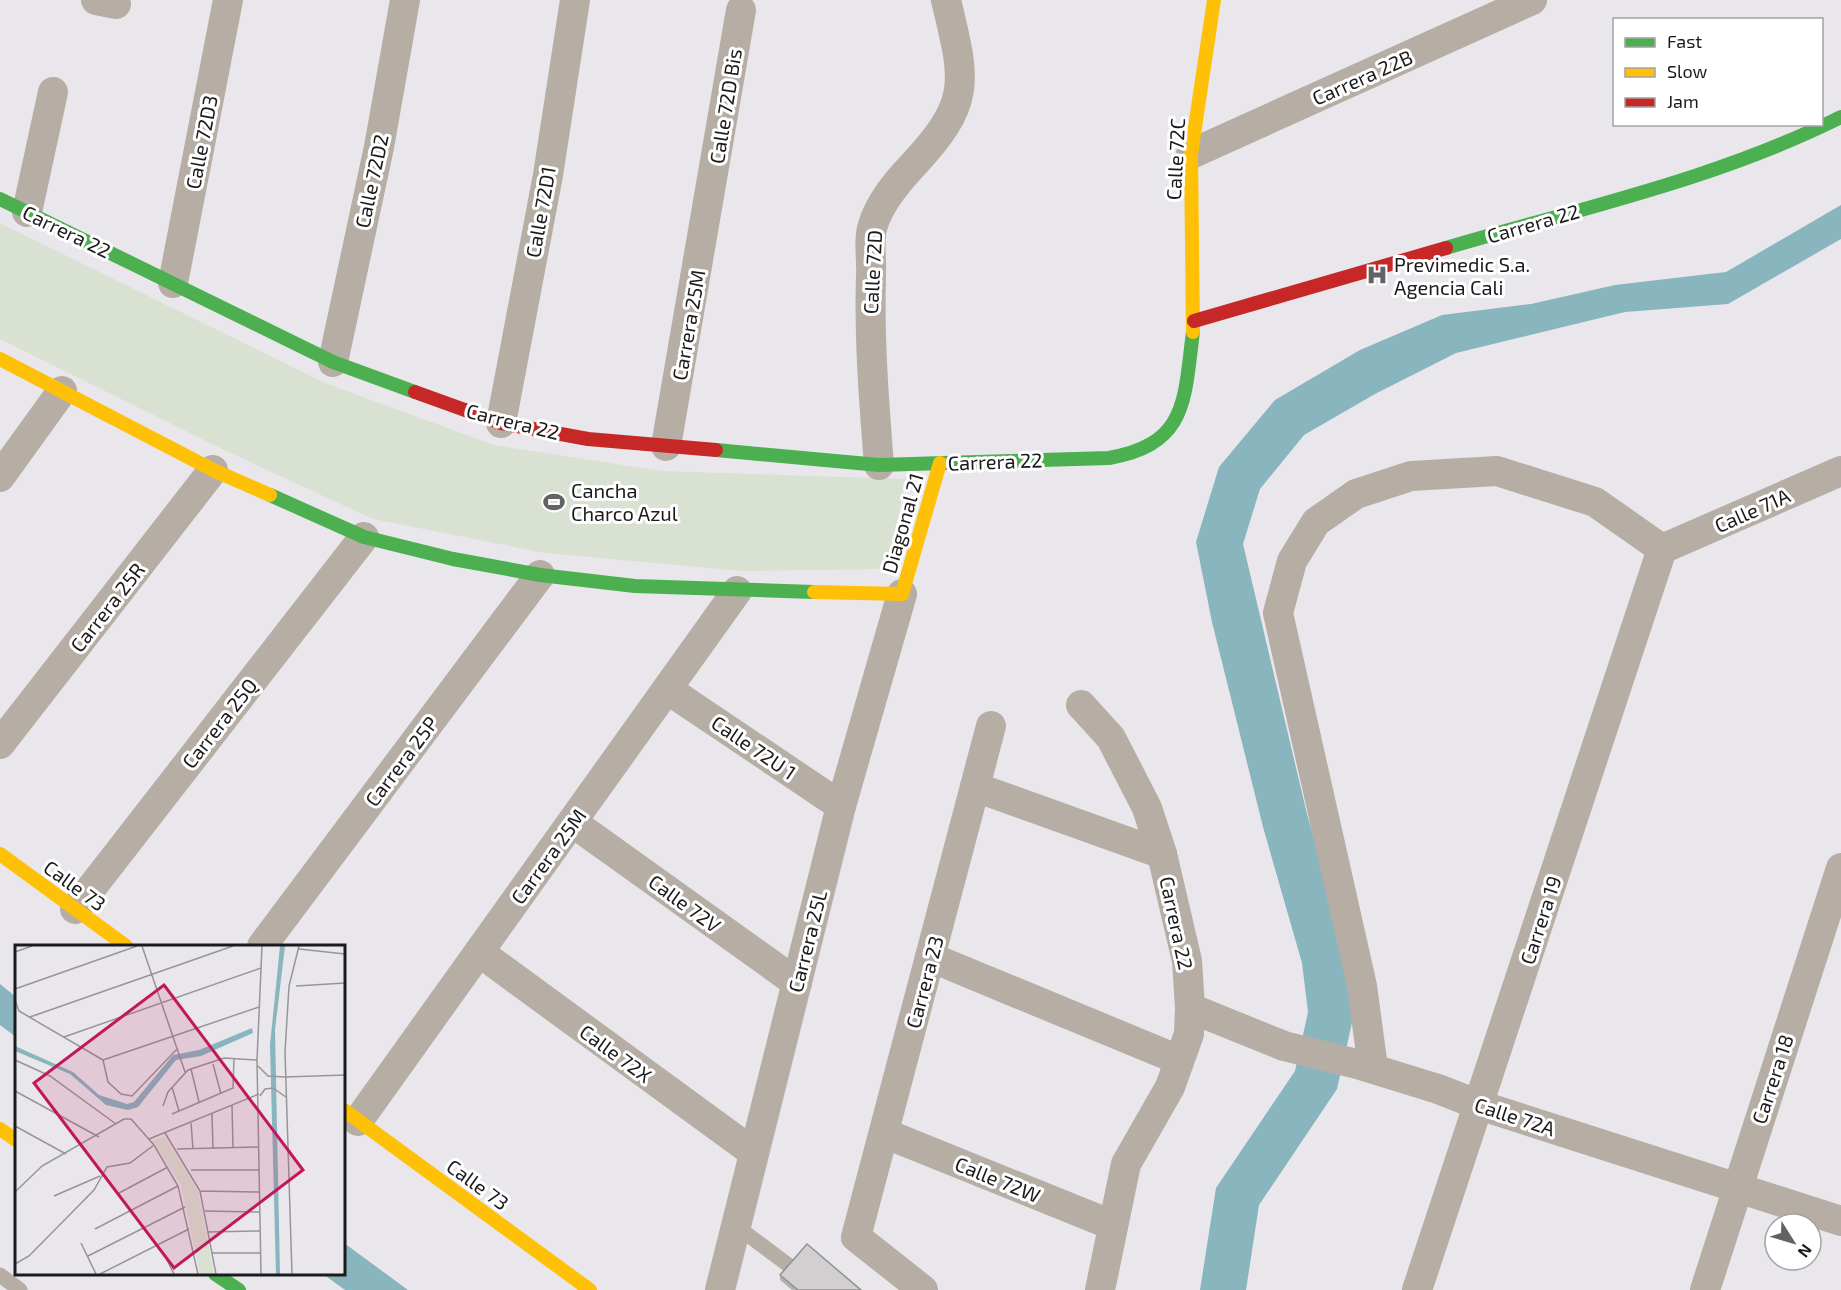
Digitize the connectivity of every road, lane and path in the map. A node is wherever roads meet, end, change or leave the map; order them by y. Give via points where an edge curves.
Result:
1 (228, 0) edge
2 (405, 0) edge
3 (575, 0) edge
4 (946, 0) edge
5 (1214, 0) edge
6 (1532, 0) edge
7 (741, 10) dead end
8 (53, 92) dead end
9 (1841, 117) edge
10 (1191, 154) junction
11 (0, 199) edge
12 (709, 203) joint
13 (27, 212) junction
14 (173, 283) junction
15 (1194, 321) junction
16 (0, 359) edge
17 (333, 362) junction
18 (62, 391) junction
19 (501, 423) junction
20 (666, 446) junction
21 (940, 463) junction
22 (879, 465) junction
23 (213, 470) junction
24 (1841, 471) edge
25 (0, 477) edge
26 (364, 537) junction
27 (1662, 549) junction
28 (540, 575) junction
29 (737, 591) junction
30 (902, 594) junction
31 (667, 689) junction
32 (1081, 705) dead end
33 (991, 726) dead end
34 (0, 744) edge
35 (975, 787) junction
36 (841, 806) junction
37 (572, 822) junction
38 (0, 854) edge
39 (1162, 854) junction
40 (1841, 868) edge
41 (75, 909) junction
42 (125, 945) edge
43 (263, 945) edge
44 (479, 952) junction
45 (930, 957) junction
46 (797, 983) junction
47 (1190, 1008) junction
48 (1179, 1060) junction
49 (1365, 1066) junction
50 (1479, 1105) junction
51 (351, 1115) edge
52 (0, 1129) edge
53 (884, 1133) junction
54 (15, 1139) edge
55 (754, 1153) junction
56 (1737, 1188) junction
57 (1841, 1221) edge
58 (1112, 1225) junction
59 (736, 1226) junction
60 (791, 1267) edge
61 (0, 1275) edge
62 (216, 1275) edge
63 (20, 1290) edge
64 (239, 1290) edge
65 (590, 1290) edge
66 (720, 1290) edge
67 (923, 1290) edge
68 (1100, 1290) edge
69 (1417, 1290) edge
70 (1705, 1290) edge

1 - 14 street, Calle 72D3
2 - 17 street, Calle 72D2 via 379,147
3 - 19 street, Calle 72D1 via 548,175
4 - 22 street, Calle 72D via 960,58 961,91 948,121 893,186 872,226 870,332
5 - 10 street, Calle 72C
6 - 10 street, Carrera 22B
7 - 12 street, Calle 72D Bis
8 - 13 street
9 - 15 street, Carrera 22 via 1807,134 1700,174
10 - 15 street, Calle 72C
11 - 13 street, Carrera 22
12 - 20 street, Carrera 25M
13 - 14 street, Carrera 22
14 - 17 street, Carrera 22
15 - 21 street, Carrera 22 via 1179,415 1152,445 1109,458
16 - 18 street
17 - 19 street, Carrera 22
18 - 23 street
18 - 25 street
19 - 20 street, Carrera 22 via 588,439
20 - 22 street, Carrera 22
21 - 22 street, Carrera 22
21 - 30 street, Diagonal 21
23 - 26 street
23 - 34 street, Carrera 25R
24 - 27 street, Calle 71A
26 - 28 street
26 - 41 street, Carrera 25Q
27 - 49 street via 1595,502 1497,471 1411,476 1356,494 1316,522 1292,561 1278,613 1362,986
27 - 50 street, Carrera 19
28 - 29 street via 635,586
28 - 43 street, Carrera 25P
29 - 30 street
29 - 31 street, Carrera 25M
30 - 36 street, Carrera 25L
31 - 36 street, Calle 72U 1
31 - 37 street, Carrera 25M
32 - 39 street, Carrera 22 via 1111,738 1131,772
33 - 35 street, Carrera 23
35 - 39 street
35 - 45 street, Carrera 23
36 - 46 street, Carrera 25L
37 - 44 street, Carrera 25M
37 - 46 street, Calle 72V
38 - 41 street, Calle 73
39 - 47 street, Carrera 22 via 1187,961
40 - 56 street, Carrera 18
41 - 42 street, Calle 73
44 - 51 street, Carrera 25M
44 - 55 street, Calle 72X
45 - 48 street
45 - 53 street, Carrera 23
46 - 55 street, Carrera 25L
47 - 48 street, Carrera 22 via 1189,1034
47 - 49 street, Calle 72A via 1284,1046
48 - 58 street, Carrera 22 via 1170,1087 1126,1164
49 - 50 street, Calle 72A
50 - 56 street, Calle 72A
50 - 69 street, Carrera 19
51 - 65 street, Calle 73
52 - 54 street
53 - 58 street, Calle 72W
53 - 67 street, Carrera 23 via 856,1237
55 - 59 street, Carrera 25L
56 - 57 street, Calle 72A
56 - 70 street, Carrera 18
58 - 68 street, Carrera 22
59 - 60 lane
59 - 66 street, Carrera 25L
61 - 63 lane
62 - 64 street

